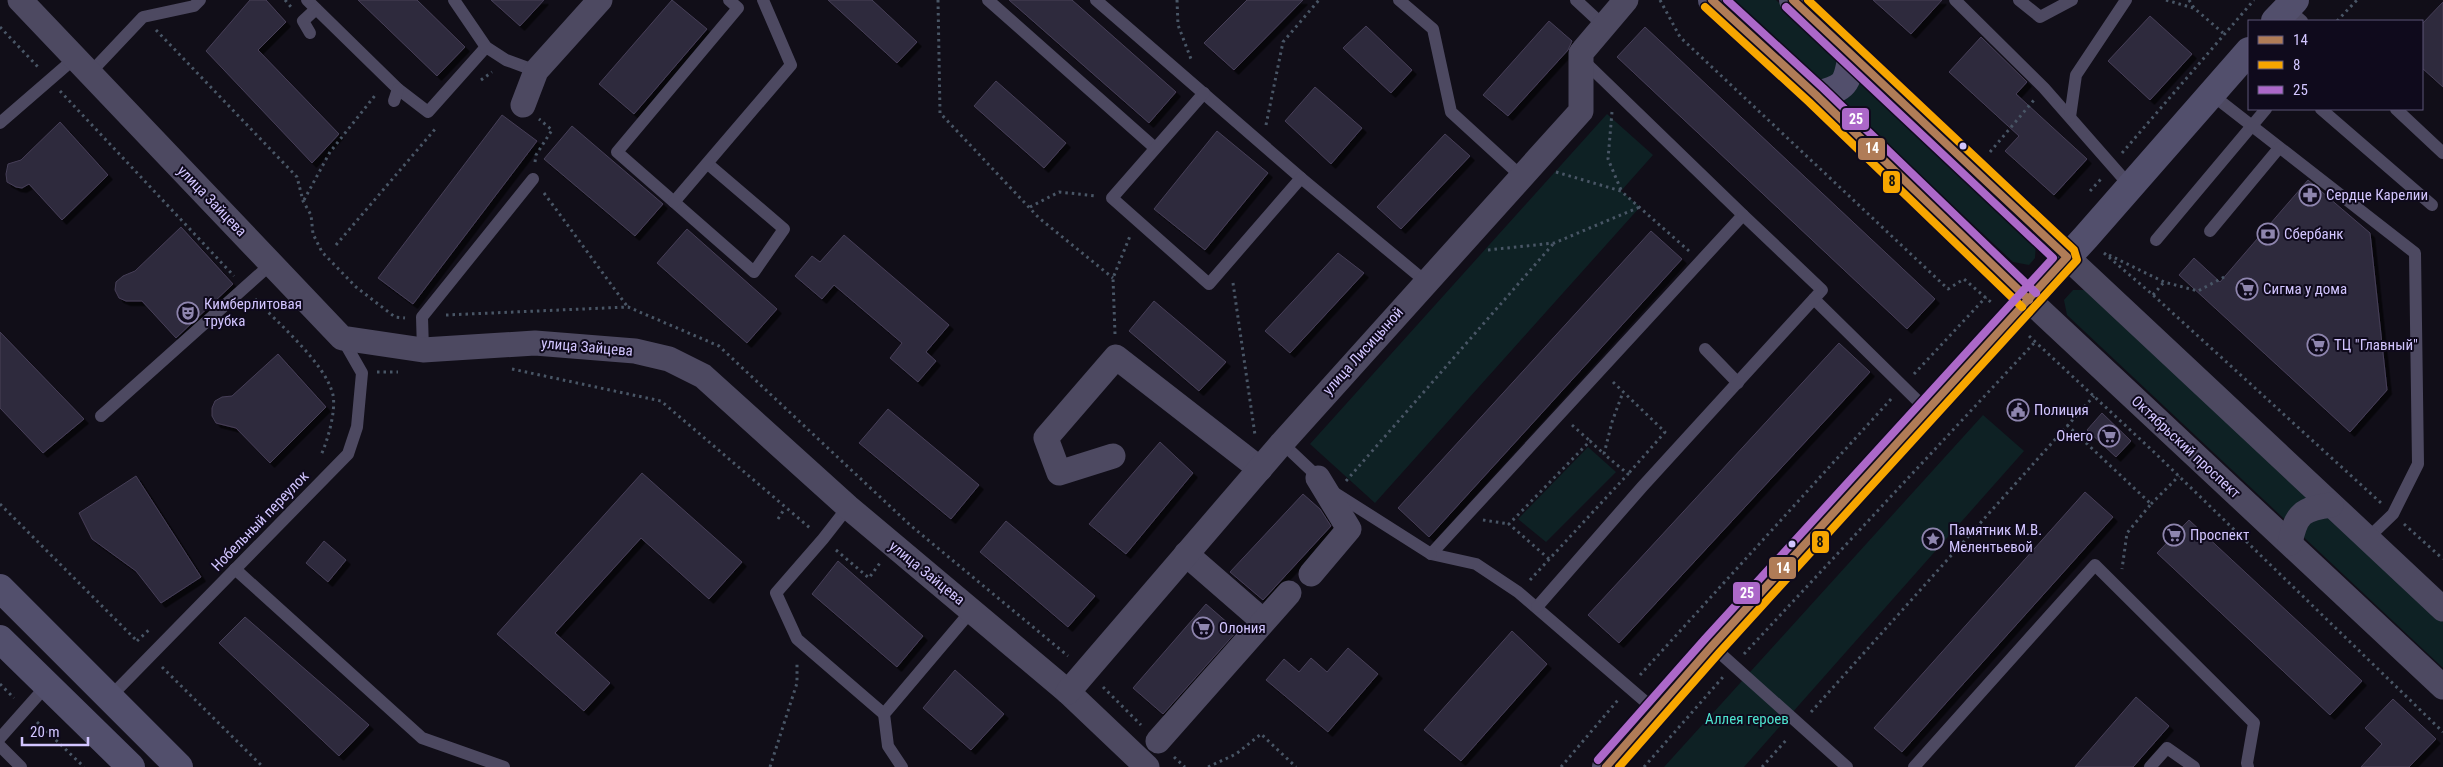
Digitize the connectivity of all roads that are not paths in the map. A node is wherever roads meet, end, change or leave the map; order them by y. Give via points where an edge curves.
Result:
1 (20, 0) edge
2 (200, 0) edge
3 (454, 0) edge
4 (600, 0) edge
5 (730, 0) edge
6 (763, 0) edge
7 (988, 0) edge
8 (1096, 0) edge
9 (1399, 0) edge
10 (1576, 0) edge
11 (1626, 0) edge
12 (1712, 0) edge
13 (1793, 0) edge
14 (1955, 0) edge
15 (2019, 0) edge
16 (2072, 0) edge
17 (2126, 0) edge
18 (312, 4) edge
19 (1604, 26) junction
20 (310, 33) dead end
21 (486, 47) junction
22 (2248, 52) edge
23 (1581, 53) junction
24 (1852, 55) junction
25 (82, 66) junction
26 (536, 71) junction
27 (1204, 92) junction
28 (2211, 94) junction
29 (1816, 95) junction
30 (523, 105) road end
31 (2265, 110) edge
32 (2322, 110) edge
33 (2397, 110) edge
34 (2070, 117) junction
35 (0, 123) edge
36 (2250, 126) junction
37 (1155, 148) junction
38 (2278, 148) junction
39 (2443, 153) edge
40 (708, 164) junction
41 (1528, 168) junction
42 (1302, 178) junction
43 (533, 179) road end
44 (2130, 186) junction
45 (674, 202) junction
46 (2432, 205) dead end
47 (1743, 214) junction
48 (2210, 231) dead end
49 (2156, 240) dead end
50 (2067, 257) junction
51 (271, 264) junction
52 (1426, 282) junction
53 (1814, 299) junction
54 (2029, 300) junction
55 (342, 338) junction
56 (1705, 349) dead end
57 (423, 350) junction
58 (1738, 383) junction
59 (1928, 410) junction
60 (101, 416) dead end
61 (1282, 443) junction
62 (1113, 456) dead end
63 (1260, 469) junction
64 (1326, 486) junction
65 (2331, 505) junction
66 (848, 506) junction
67 (2367, 539) junction
68 (2290, 543) junction
69 (1186, 554) junction
70 (1431, 554) junction
71 (235, 569) junction
72 (1311, 574) dead end
73 (0, 588) edge
74 (1289, 592) dead end
75 (1537, 607) junction
76 (2443, 609) edge
77 (972, 610) junction
78 (1263, 621) junction
79 (0, 639) edge
80 (57, 644) junction
81 (1712, 646) junction
82 (39, 676) junction
83 (2443, 687) edge
84 (1068, 692) junction
85 (108, 698) junction
86 (1656, 710) junction
87 (884, 714) junction
88 (86, 722) junction
89 (0, 738) edge
90 (1158, 741) dead end
91 (0, 746) edge
92 (21, 767) edge
93 (131, 767) edge
94 (179, 767) edge
95 (504, 767) edge
96 (902, 767) edge
97 (1147, 767) edge
98 (1606, 767) edge
99 (1847, 767) edge
100 (1914, 767) edge
101 (2150, 767) edge
102 (2194, 767) edge
103 (2248, 767) edge

1 - 25 street, улица Зайцева
2 - 25 lane via 194,6 143,17
3 - 21 lane
4 - 26 street
5 - 45 lane via 738,8 617,152
6 - 40 lane via 791,65
7 - 37 lane
8 - 27 lane
9 - 41 lane via 1433,29 1451,112
10 - 19 lane
11 - 19 street
12 - 29 main road, Октябрьский проспект
13 - 24 main road
14 - 34 lane
15 - 16 lane via 2040,17
17 - 34 lane via 2076,75
18 - 20 lane via 303,21
18 - 21 lane via 396,95 428,112
19 - 23 street
21 - 26 lane via 506,60
22 - 28 main road
23 - 41 street, улица Лисицыной via 1581,111
23 - 47 lane via 1588,65
24 - 29 main road via 1848,78 1836,90
24 - 50 main road
25 - 35 lane
25 - 51 street, улица Зайцева
26 - 30 street
27 - 37 lane
27 - 42 lane
28 - 36 lane
28 - 44 main road
29 - 54 main road, Октябрьский проспект
31 - 36 lane
32 - 46 lane
33 - 39 lane
34 - 44 lane via 2110,167
36 - 38 lane
36 - 49 lane
37 - 42 lane via 1112,198 1208,284
38 - 48 lane
38 - 67 lane via 2415,253 2418,464 2393,514
40 - 45 lane
40 - 45 lane via 784,229 754,272
41 - 52 street, улица Лисицыной
42 - 52 lane
43 - 57 lane via 422,317
44 - 50 main road
47 - 53 lane via 1822,290
47 - 70 lane
50 - 54 main road
50 - 65 street
51 - 55 street, улица Зайцева
51 - 60 lane
52 - 61 street, улица Лисицыной
53 - 58 lane
53 - 59 lane
54 - 59 main road
54 - 68 street, Октябрьский проспект
55 - 57 street, улица Зайцева
55 - 71 lane, Нобельный переулок via 362,373 357,427 348,454
56 - 58 lane
57 - 66 street, улица Зайцева via 535,342 635,351 669,359 703,376
58 - 75 lane
59 - 81 main road
61 - 63 street, улица Лисицыной
61 - 64 lane
62 - 63 street via 1059,473 1046,438 1116,357
63 - 69 street, улица Лисицыной
64 - 70 lane
64 - 72 street via 1349,528
65 - 67 street
65 - 68 street via 2310,508 2299,516
66 - 77 street, улица Зайцева
66 - 87 lane via 776,593 796,639
67 - 76 street
68 - 83 street, Октябрьский проспект
69 - 78 street
69 - 84 street, улица Лисицыной
70 - 75 lane via 1476,564
71 - 85 lane, Нобельный переулок
71 - 95 lane via 422,738
73 - 80 main road
74 - 78 street
75 - 86 lane
77 - 84 street, улица Зайцева
77 - 87 lane
78 - 90 street
79 - 82 main road
80 - 82 main road
80 - 85 main road
81 - 86 main road
81 - 99 lane
82 - 88 main road
82 - 89 lane via 25,710
84 - 97 street, улица Зайцева
85 - 88 main road
85 - 94 main road
86 - 98 main road
87 - 96 lane via 888,746
88 - 93 main road
91 - 92 lane
100 - 103 lane via 2095,565 2254,723
101 - 102 lane via 2167,748

